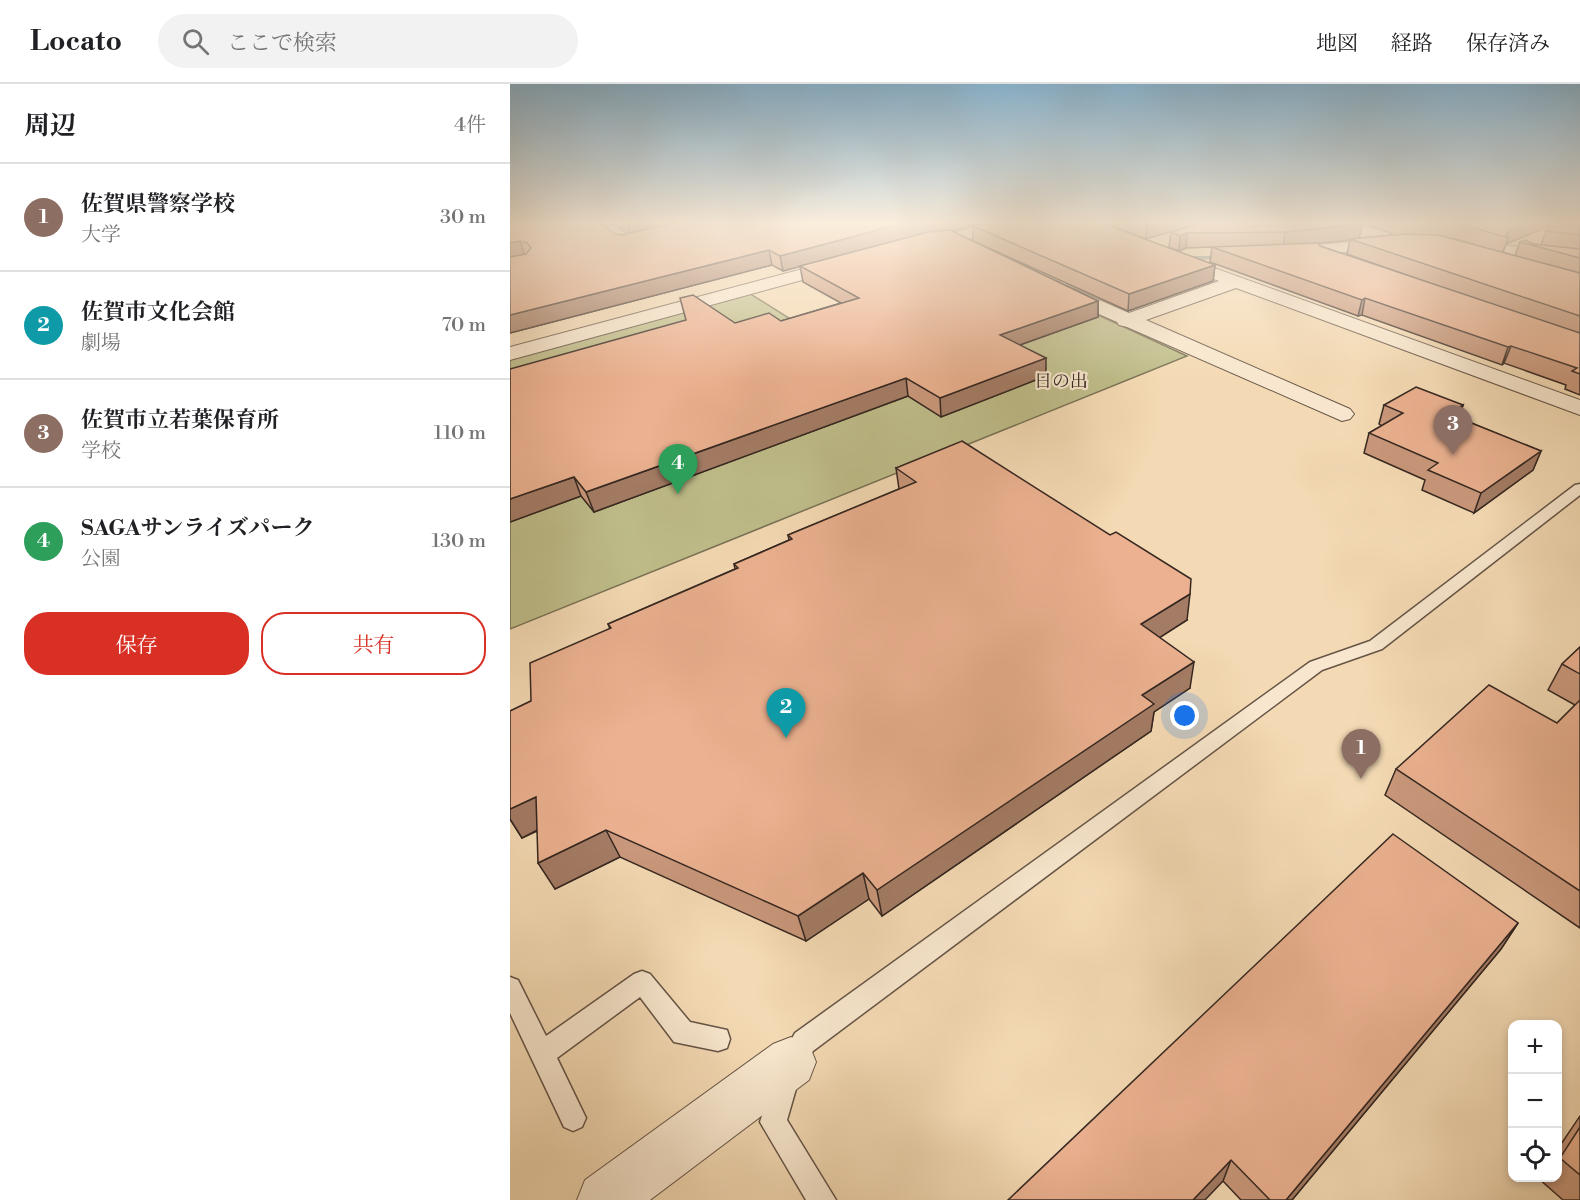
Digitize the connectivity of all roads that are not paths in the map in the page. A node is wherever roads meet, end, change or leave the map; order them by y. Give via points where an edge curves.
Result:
1 (804, 274) edge
2 (1211, 274) edge
3 (1046, 283) edge
4 (1231, 283) junction
5 (1126, 321) junction
6 (510, 354) edge
7 (1580, 408) edge
8 (1342, 414) dead end
9 (1580, 488) edge
10 (510, 988) edge
11 (718, 1039) dead end
12 (541, 1054) junction
13 (791, 1062) junction
14 (573, 1118) dead end
15 (605, 1200) edge
16 (822, 1200) edge

1 - 6 street
2 - 4 street
3 - 5 street
4 - 5 street
4 - 7 street
5 - 8 street
9 - 13 lane via 1376,645 1306,673 804,1042
10 - 12 lane
11 - 12 lane via 682,1034 642,982
12 - 14 lane
13 - 15 street
13 - 16 lane via 773,1122

